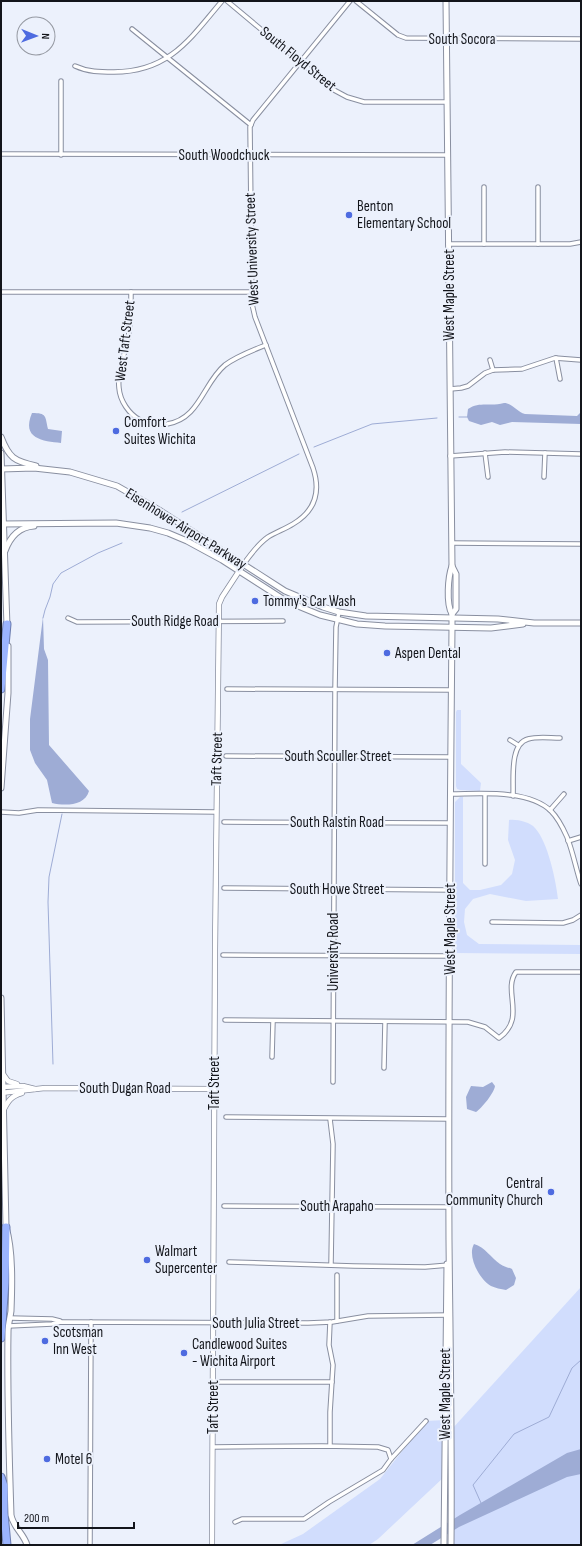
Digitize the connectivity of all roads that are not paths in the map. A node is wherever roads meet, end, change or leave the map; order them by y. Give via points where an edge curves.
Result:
1 (222, 1) edge
2 (227, 1) edge
3 (350, 1) edge
4 (356, 1) edge
5 (446, 1) edge
6 (132, 29) dead end
7 (446, 38) junction
8 (581, 39) edge
9 (168, 57) junction
10 (301, 61) junction
11 (75, 66) dead end
12 (61, 81) dead end
13 (447, 102) junction
14 (251, 125) junction
15 (1, 154) edge
16 (249, 154) junction
17 (61, 155) junction
18 (448, 155) junction
19 (484, 187) dead end
20 (538, 187) dead end
21 (581, 242) edge
22 (448, 244) junction
23 (484, 244) junction
24 (538, 244) junction
25 (1, 292) edge
26 (131, 292) junction
27 (250, 292) junction
28 (266, 345) junction
29 (556, 358) junction
30 (490, 360) dead end
31 (581, 360) edge
32 (493, 370) junction
33 (560, 379) dead end
34 (450, 389) junction
35 (1, 437) edge
36 (1, 453) edge
37 (485, 453) junction
38 (545, 453) junction
39 (581, 454) edge
40 (450, 456) junction
41 (1, 469) edge
42 (47, 469) junction
43 (488, 476) dead end
44 (544, 477) dead end
45 (57, 523) junction
46 (2, 524) edge
47 (452, 543) junction
48 (581, 544) edge
49 (3, 558) junction
50 (243, 565) junction
51 (238, 572) junction
52 (339, 612) junction
53 (452, 616) junction
54 (68, 618) dead end
55 (338, 619) junction
56 (219, 621) junction
57 (283, 621) dead end
58 (534, 623) junction
59 (581, 623) edge
60 (7, 624) junction
61 (452, 626) junction
62 (1, 689) edge
63 (227, 689) dead end
64 (335, 689) junction
65 (451, 690) junction
66 (560, 738) dead end
67 (510, 740) dead end
68 (518, 746) junction
69 (226, 756) dead end
70 (334, 756) junction
71 (451, 757) junction
72 (1, 788) edge
73 (451, 794) junction
74 (485, 794) junction
75 (564, 794) dead end
76 (513, 796) junction
77 (550, 810) junction
78 (1, 812) edge
79 (216, 812) junction
80 (224, 822) dead end
81 (334, 822) junction
82 (450, 823) junction
83 (581, 837) edge
84 (568, 841) junction
85 (485, 864) dead end
86 (581, 884) edge
87 (224, 888) dead end
88 (334, 889) junction
89 (450, 890) junction
90 (581, 916) edge
91 (492, 922) dead end
92 (223, 955) dead end
93 (333, 955) junction
94 (450, 956) junction
95 (581, 972) edge
96 (1, 998) edge
97 (225, 1020) dead end
98 (273, 1021) junction
99 (333, 1021) junction
100 (385, 1022) junction
101 (450, 1022) junction
102 (272, 1057) dead end
103 (384, 1068) dead end
104 (2, 1070) edge
105 (333, 1082) dead end
106 (23, 1086) junction
107 (35, 1089) junction
108 (214, 1089) junction
109 (2, 1090) edge
110 (27, 1091) junction
111 (2, 1112) edge
112 (226, 1117) dead end
113 (330, 1119) junction
114 (449, 1119) junction
115 (224, 1206) dead end
116 (331, 1206) junction
117 (449, 1207) junction
118 (6, 1226) junction
119 (229, 1262) dead end
120 (331, 1264) junction
121 (448, 1265) junction
122 (337, 1275) dead end
123 (448, 1315) junction
124 (10, 1318) junction
125 (337, 1321) junction
126 (61, 1322) junction
127 (91, 1322) junction
128 (330, 1322) junction
129 (213, 1323) junction
130 (8, 1326) junction
131 (1, 1338) edge
132 (213, 1382) junction
133 (332, 1382) junction
134 (426, 1421) dead end
135 (330, 1446) junction
136 (213, 1447) junction
137 (391, 1459) junction
138 (1, 1477) edge
139 (235, 1522) dead end
140 (7, 1545) edge
141 (27, 1545) edge
142 (90, 1545) edge
143 (212, 1545) edge
144 (444, 1545) edge
145 (451, 1545) edge

1 - 9 street via 182,48
2 - 10 street, South Floyd Street
3 - 10 street, West University Street
4 - 7 street, South Socora via 398,35 406,38
5 - 7 main road, West Maple Street
6 - 9 street
7 - 8 street, South Socora
7 - 13 main road, West Maple Street
9 - 11 street via 156,65 126,72 94,72
9 - 14 street
10 - 13 street, South Floyd Street via 334,90 364,102
10 - 14 street, West University Street
12 - 17 street
13 - 18 main road, West Maple Street
14 - 16 street, West University Street
15 - 17 street, South Woodchuck
16 - 17 street, South Woodchuck
16 - 18 street, South Woodchuck
16 - 27 street, West University Street
18 - 22 main road, West Maple Street
19 - 23 street
20 - 24 street
21 - 24 street
22 - 23 street
22 - 34 main road, West Maple Street
23 - 24 street
25 - 26 street
26 - 27 street
26 - 28 street, West Taft Street via 130,325 118,380 119,392 130,412 142,420 156,424 171,423 187,416 197,406 210,381 224,366 244,353
27 - 28 street, West University Street via 255,317
28 - 50 street, West University Street via 316,476 316,498 303,517 267,537
29 - 31 street
29 - 32 street via 522,368
29 - 33 street
30 - 32 street
32 - 34 street via 468,386
34 - 40 main road, West Maple Street
35 - 42 main road via 6,449 17,461
36 - 41 main road
37 - 38 street
37 - 40 street
37 - 43 street
38 - 39 street
38 - 44 street
40 - 47 main road, West Maple Street
41 - 42 main road, Eisenhower Airport Parkway
41 - 46 main road
42 - 50 main road, Eisenhower Airport Parkway via 70,472 117,486
45 - 46 main road, Eisenhower Airport Parkway
45 - 49 main road via 30,526 16,532 8,543
45 - 51 main road, Eisenhower Airport Parkway via 116,523 156,530 187,541
46 - 49 main road
47 - 48 street
47 - 53 main road, West Maple Street via 452,566 449,574 449,609
49 - 60 main road
50 - 51 street
50 - 52 main road, Eisenhower Airport Parkway via 285,591
51 - 55 main road, Eisenhower Airport Parkway via 286,602
51 - 56 street via 220,601
52 - 53 main road via 366,616
52 - 55 street
53 - 58 main road
53 - 61 main road, West Maple Street
54 - 56 street, South Ridge Road via 77,622
55 - 61 main road via 379,626
55 - 64 street
56 - 57 street, South Ridge Road
56 - 79 street, Taft Street
58 - 59 main road
58 - 61 main road via 491,628
60 - 62 highway
60 - 72 main road via 8,693
61 - 65 main road, West Maple Street
63 - 64 street
64 - 65 street
64 - 70 street
65 - 71 main road, West Maple Street
66 - 68 street via 528,739
67 - 68 street
68 - 76 street via 514,758
69 - 70 street, South Scouller Street
70 - 71 street, South Scouller Street
70 - 81 street
71 - 73 main road, West Maple Street
73 - 74 street
73 - 82 main road, West Maple Street
74 - 76 street
74 - 85 street
75 - 77 street
76 - 77 street via 528,798
77 - 84 street
78 - 79 street
79 - 108 street, Taft Street
80 - 81 street, South Ralstin Road
81 - 82 street, South Ralstin Road
81 - 88 street, University Road
82 - 89 main road, West Maple Street
83 - 84 street
84 - 86 street
87 - 88 street, South Howe Street
88 - 89 street, South Howe Street
88 - 93 street, University Road
89 - 94 main road, West Maple Street
90 - 91 street via 562,923
92 - 93 street
93 - 94 street
93 - 99 street, University Road
94 - 101 main road, West Maple Street
95 - 101 street via 516,972 512,977 510,1026 499,1038 486,1027 468,1022
96 - 104 main road
97 - 98 street
98 - 99 street
98 - 102 street
99 - 100 street
99 - 105 street, University Road
100 - 101 street
100 - 103 street
101 - 114 main road, West Maple Street
104 - 106 street via 8,1082
104 - 109 main road
106 - 107 street, South Dugan Road
106 - 109 street, South Dugan Road
107 - 108 street, South Dugan Road
107 - 110 street, South Dugan Road
108 - 129 street, Taft Street
109 - 110 street, South Dugan Road
109 - 111 main road
110 - 111 street via 9,1099
111 - 118 main road
112 - 113 street
113 - 114 street
113 - 116 street via 333,1144
114 - 117 main road, West Maple Street
115 - 116 street, South Arapaho
116 - 117 street, South Arapaho
116 - 120 street
117 - 121 main road, West Maple Street
118 - 124 main road via 10,1254
118 - 131 highway
119 - 120 street
120 - 121 street via 425,1267
121 - 123 main road, West Maple Street
122 - 125 street
123 - 125 street, South Julia Street via 368,1316
123 - 144 main road, West Maple Street
123 - 145 main road, West Maple Street via 452,1423
124 - 126 street, South Julia Street via 52,1319
124 - 130 main road
125 - 128 street, South Julia Street
126 - 127 street, South Julia Street
126 - 130 street, South Julia Street
127 - 129 street, South Julia Street
127 - 142 street
128 - 129 street, South Julia Street
128 - 133 street
129 - 132 street, Taft Street
130 - 141 main road via 11,1515 15,1527
132 - 133 street
132 - 136 street, Taft Street
133 - 135 street
134 - 137 street
135 - 136 street
135 - 137 street via 378,1447 388,1450
136 - 143 street, Taft Street
137 - 139 street via 383,1470 304,1519 242,1519
138 - 140 highway via 4,1486

